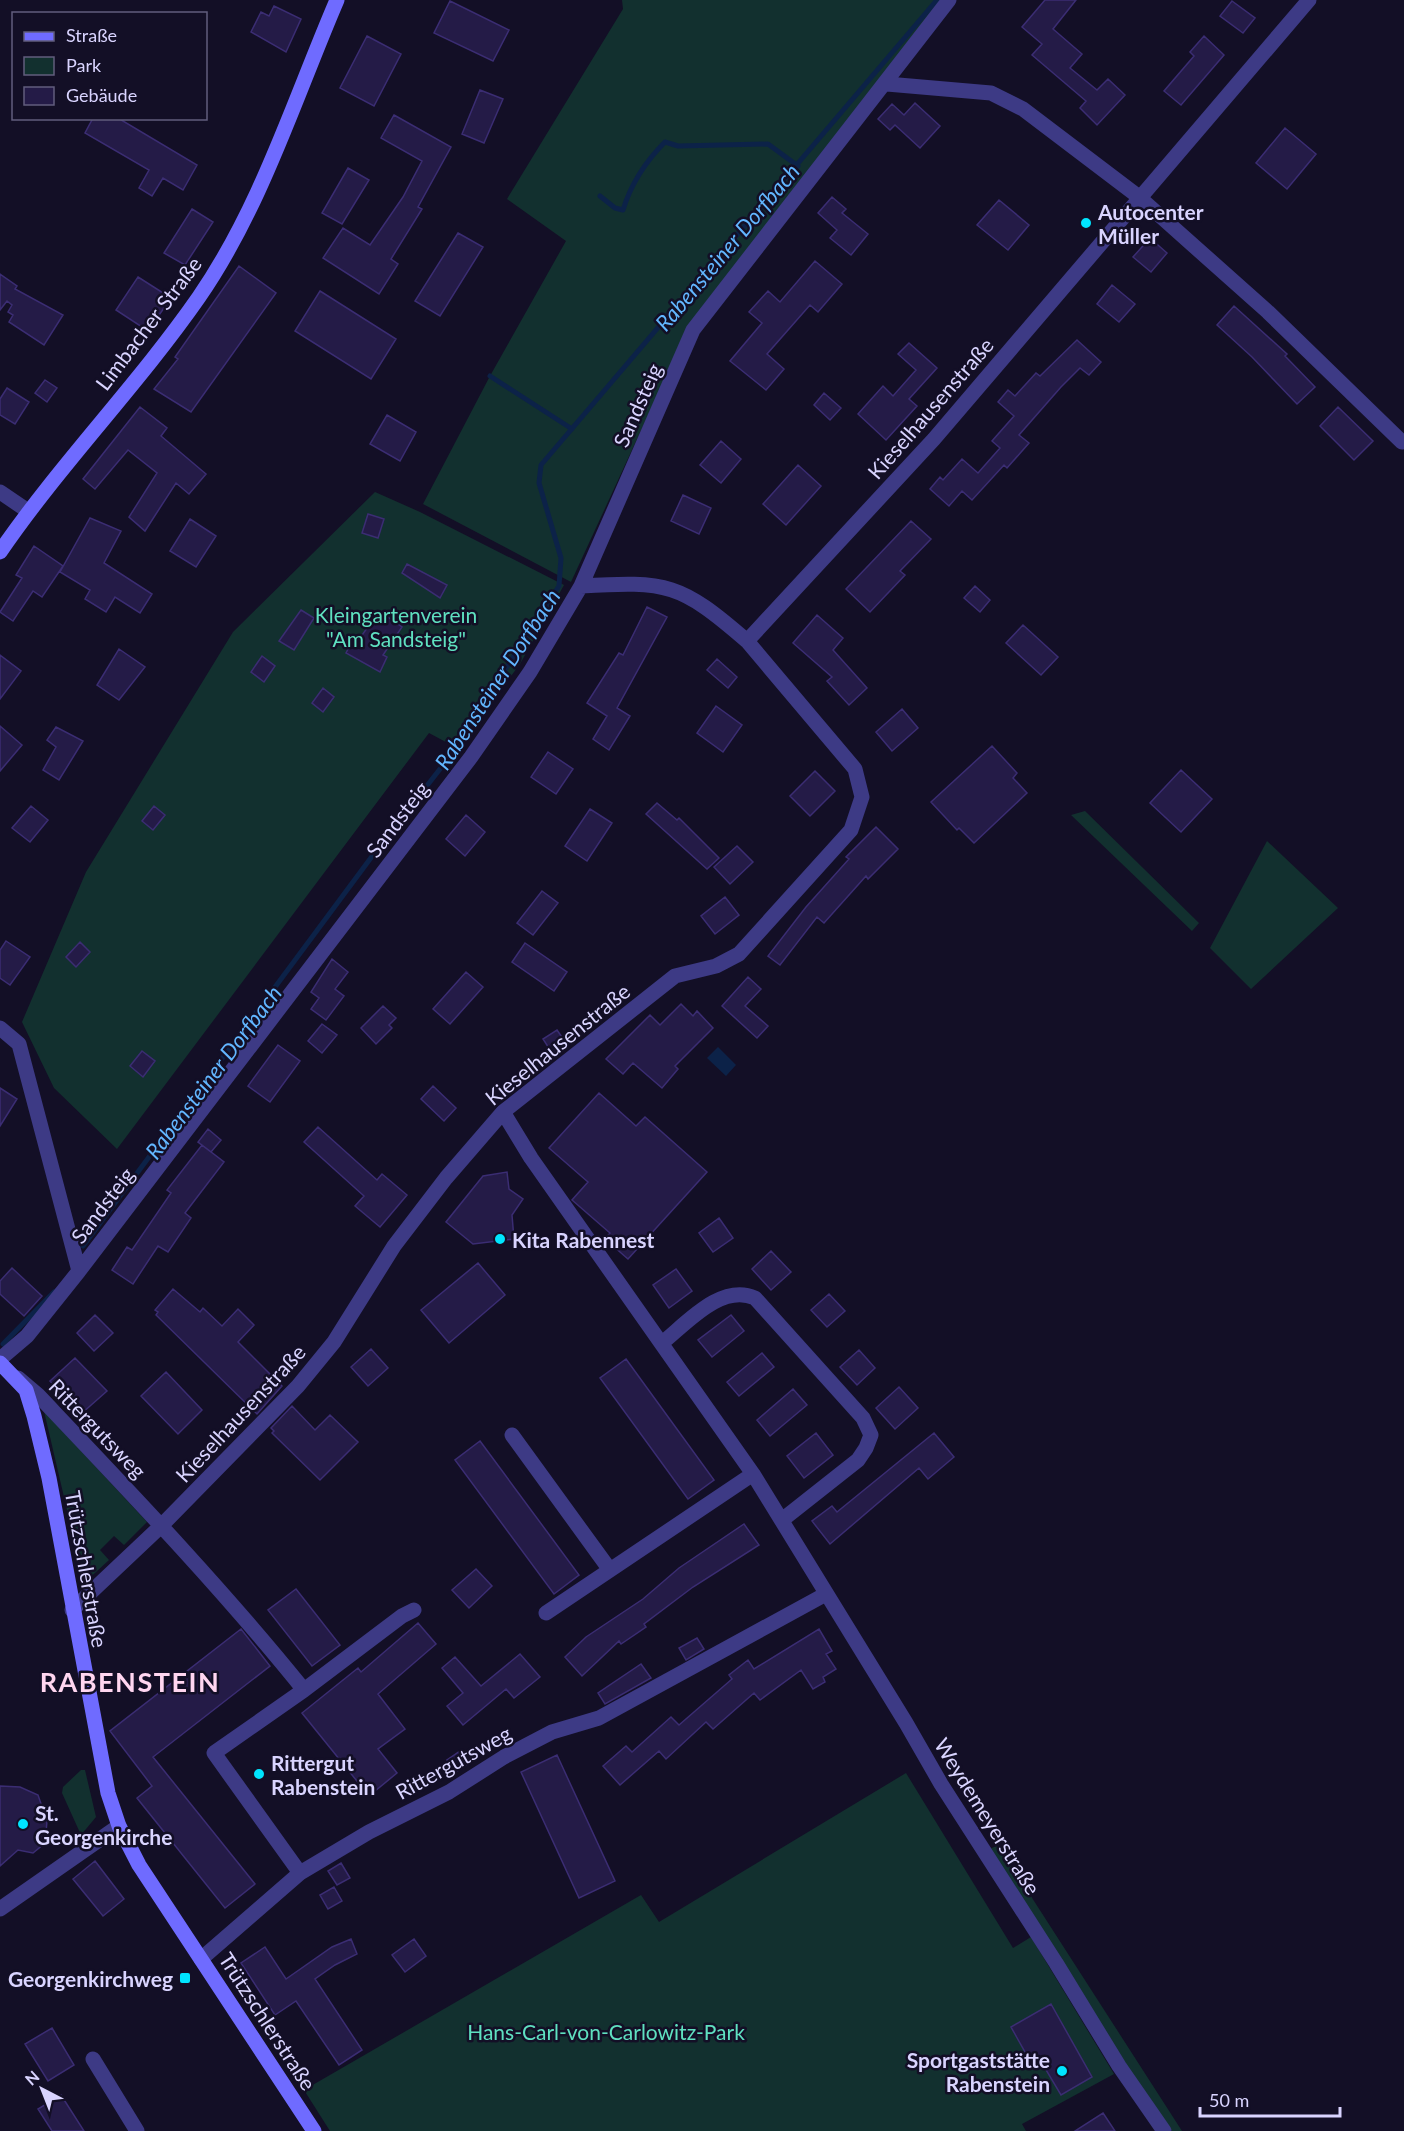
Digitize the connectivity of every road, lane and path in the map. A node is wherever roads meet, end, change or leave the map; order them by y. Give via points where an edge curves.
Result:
1 (338, 0) edge
2 (949, 0) edge
3 (1309, 0) edge
4 (887, 84) junction
5 (1139, 197) junction
6 (1402, 442) dead end
7 (0, 492) edge
8 (28, 511) junction
9 (0, 552) edge
10 (581, 586) junction
11 (747, 641) junction
12 (0, 1028) edge
13 (503, 1112) junction
14 (79, 1271) junction
15 (662, 1343) junction
16 (0, 1361) edge
17 (512, 1435) dead end
18 (753, 1474) junction
19 (782, 1520) junction
20 (162, 1525) junction
21 (610, 1570) junction
22 (826, 1594) junction
23 (72, 1610) junction
24 (414, 1610) dead end
25 (546, 1613) dead end
26 (304, 1690) junction
27 (119, 1826) junction
28 (300, 1873) junction
29 (0, 1909) edge
30 (201, 1959) junction
31 (93, 2058) dead end
32 (137, 2131) edge
33 (314, 2131) edge
34 (1164, 2131) edge

1 - 8 street, Limbacher Straße via 238,232 198,297
2 - 4 street, Sandsteig
3 - 5 street, Kieselhausenstraße
4 - 5 street via 991,93 1023,109
4 - 10 street, Sandsteig via 693,330
5 - 6 street via 1268,312
5 - 11 street, Kieselhausenstraße via 934,438
7 - 8 street
8 - 9 street, Limbacher Straße
10 - 11 street, Kieselhausenstraße via 639,583 680,591 714,612
10 - 14 street, Sandsteig via 530,672 471,757
11 - 13 street, Kieselhausenstraße via 855,769 862,797 851,830 740,954 716,966 675,976
12 - 14 street via 19,1044
13 - 15 street, Weydemeyerstraße via 531,1158
13 - 20 street, Kieselhausenstraße via 394,1246 334,1342 298,1386
14 - 16 street, Sandsteig via 27,1336
15 - 18 street, Weydemeyerstraße
15 - 19 street via 716,1302 730,1294 744,1293 755,1298 862,1418 871,1435 858,1460
16 - 20 street, Rittergutsweg via 38,1395
16 - 23 street, Trützschlerstraße via 26,1390 34,1416
17 - 21 street
18 - 19 street, Weydemeyerstraße
18 - 21 street
19 - 22 street, Weydemeyerstraße
20 - 23 street, Kieselhausenstraße
20 - 26 street, Rittergutsweg via 247,1619
21 - 25 street
22 - 28 street, Rittergutsweg via 599,1718 552,1732 504,1757 449,1792 369,1832
22 - 34 street, Weydemeyerstraße via 941,1785
23 - 27 street, Trützschlerstraße via 108,1793
24 - 26 street
26 - 28 street via 214,1753
27 - 29 street
27 - 30 street, Trützschlerstraße via 139,1865
28 - 30 street, Rittergutsweg
30 - 33 street, Trützschlerstraße
31 - 32 street

